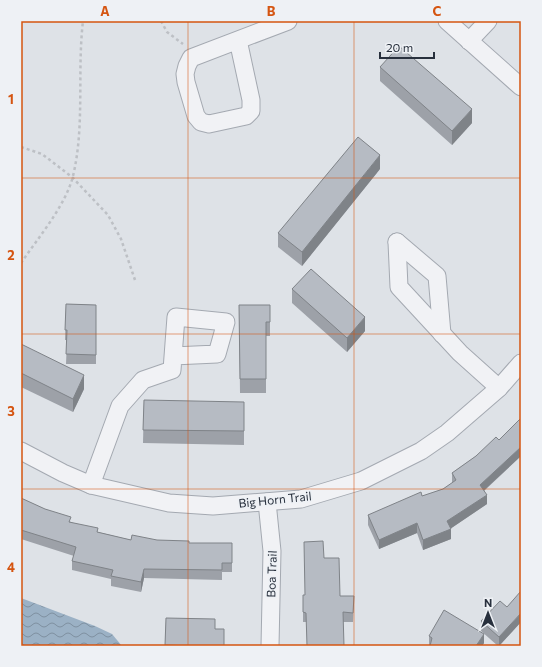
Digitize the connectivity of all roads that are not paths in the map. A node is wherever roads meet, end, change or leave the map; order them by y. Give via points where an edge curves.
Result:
1 (288, 21) edge
2 (447, 21) edge
3 (488, 21) edge
4 (238, 40) junction
5 (469, 41) junction
6 (521, 87) edge
7 (442, 334) junction
8 (173, 356) dead end
9 (521, 363) edge
10 (499, 388) junction
11 (21, 451) edge
12 (91, 485) junction
13 (267, 502) junction
14 (270, 646) edge

1 - 4 street
2 - 5 street
3 - 5 street
4 - 4 street via 192,58 187,66 185,74 196,116 202,122 209,124 246,116 252,108
5 - 6 street
7 - 7 street via 437,276 397,242 399,287
7 - 10 street
8 - 12 street via 172,370 143,380 120,406
9 - 10 street, Big Horn Trail
10 - 13 street, Big Horn Trail via 447,433 421,451 383,471 362,481 320,494 301,499
11 - 12 street, Big Horn Trail
12 - 13 street, Big Horn Trail via 170,503 213,506
13 - 14 street, Boa Trail via 272,551

